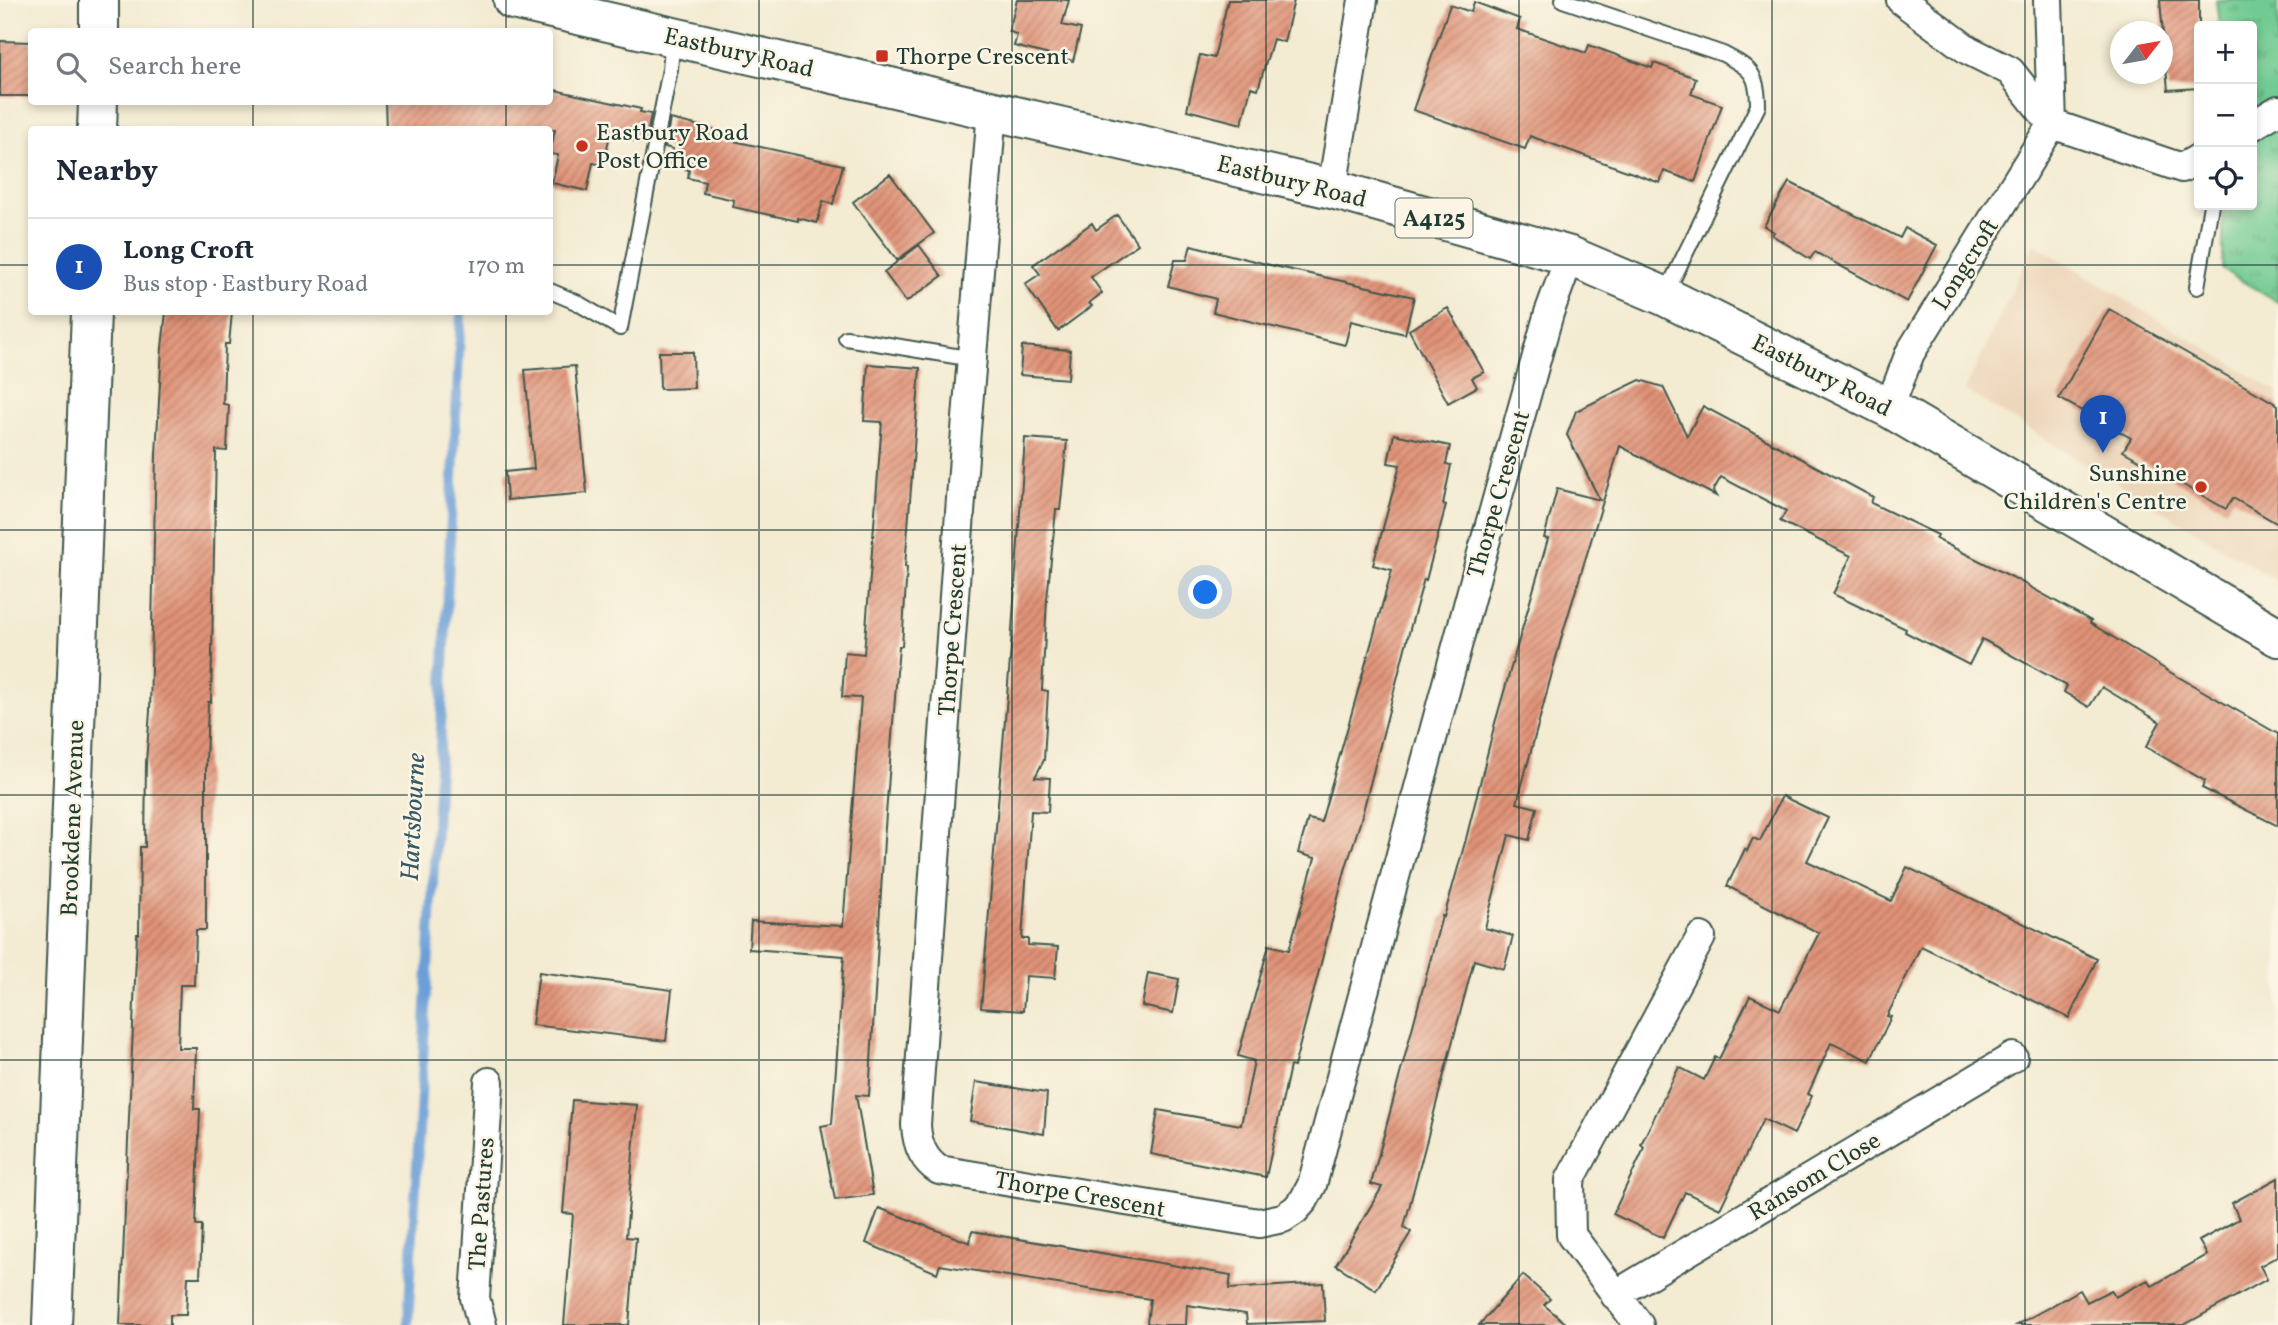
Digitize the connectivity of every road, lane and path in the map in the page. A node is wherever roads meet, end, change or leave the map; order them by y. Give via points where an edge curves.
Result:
1 (99, 0) edge
2 (513, 0) edge
3 (1363, 0) edge
4 (1563, 0) edge
5 (1901, 0) edge
6 (2048, 0) edge
7 (99, 28) edge
8 (674, 37) junction
9 (98, 105) edge
10 (992, 110) junction
11 (2278, 110) edge
12 (2257, 123) edge
13 (2052, 124) junction
14 (97, 126) edge
15 (2194, 161) edge
16 (1332, 189) junction
17 (2210, 210) edge
18 (1570, 256) junction
19 (2197, 287) dead end
20 (553, 292) edge
21 (1664, 296) junction
22 (91, 315) edge
23 (846, 338) dead end
24 (973, 359) junction
25 (1889, 408) junction
26 (2278, 637) edge
27 (1701, 937) dead end
28 (2013, 1057) dead end
29 (489, 1082) dead end
30 (1615, 1295) junction
31 (52, 1325) edge
32 (482, 1325) edge
33 (1639, 1325) edge

1 - 7 main road
2 - 8 main road, Eastbury Road / A4125
3 - 16 street
4 - 21 lane via 1723,54 1746,66 1755,78 1758,106
5 - 13 street via 1968,50 2010,71
6 - 13 street
8 - 10 main road, Eastbury Road / A4125
8 - 20 lane via 620,328
9 - 14 main road
10 - 16 main road, Eastbury Road / A4125
10 - 24 street, Thorpe Crescent
11 - 12 street
13 - 15 street via 2182,168
13 - 25 street, Longcroft via 1910,353
16 - 18 main road, Eastbury Road / A4125
17 - 19 lane
18 - 21 main road, Eastbury Road / A4125
18 - 24 street, Thorpe Crescent via 1549,313 1484,544 1312,1185 1295,1210 1272,1222 939,1170 925,1158 916,1137
21 - 25 main road, Eastbury Road / A4125
22 - 31 main road, Brookdene Avenue
23 - 24 lane
25 - 26 main road, Eastbury Road / A4125
27 - 30 street via 1570,1180 1571,1235
28 - 30 street, Ransom Close
29 - 32 street, The Pastures via 475,1298
30 - 33 street

